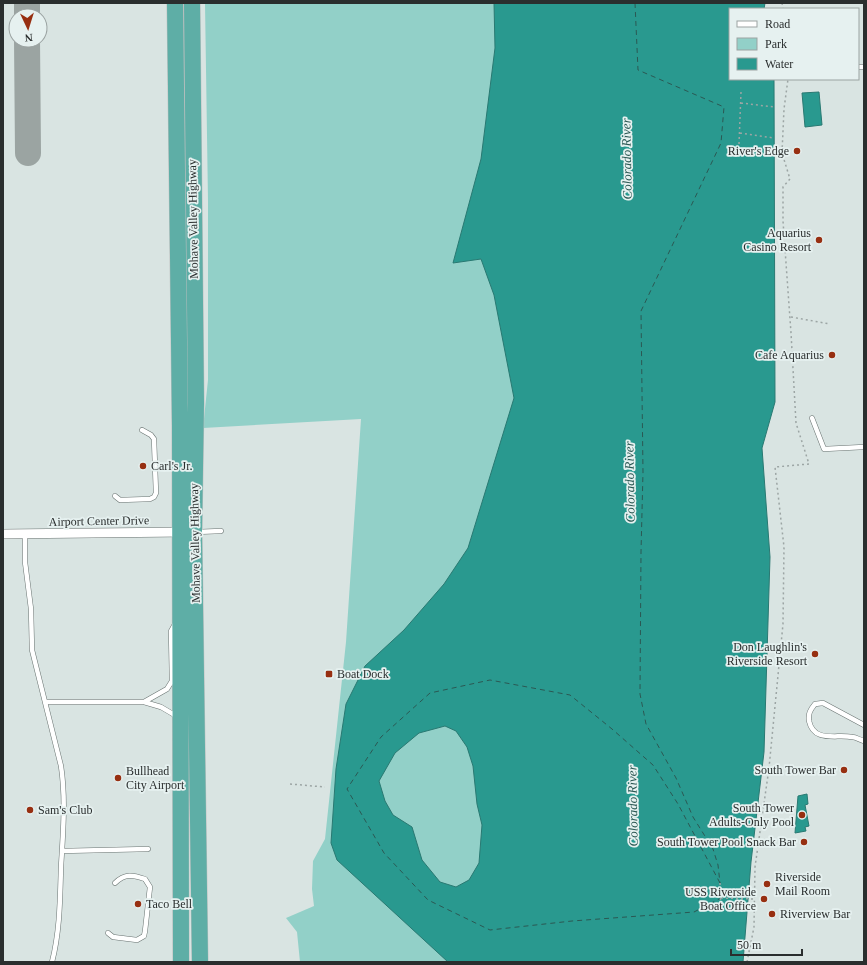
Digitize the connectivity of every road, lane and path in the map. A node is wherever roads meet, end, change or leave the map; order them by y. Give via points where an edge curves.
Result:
1 (175, 3) edge
2 (192, 3) edge
3 (788, 80) edge
4 (742, 92) dead end
5 (741, 102) junction
6 (774, 107) dead end
7 (740, 133) junction
8 (774, 138) dead end
9 (739, 144) dead end
10 (790, 316) junction
11 (830, 324) dead end
12 (812, 418) dead end
13 (142, 430) dead end
14 (864, 446) edge
15 (115, 496) dead end
16 (221, 531) dead end
17 (187, 532) junction
18 (25, 533) junction
19 (3, 534) edge
20 (180, 615) junction
21 (45, 702) junction
22 (144, 702) junction
23 (180, 719) junction
24 (864, 725) edge
25 (864, 741) edge
26 (290, 784) dead end
27 (325, 786) dead end
28 (148, 849) dead end
29 (62, 851) junction
30 (115, 883) dead end
31 (720, 883) dead end
32 (721, 898) junction
33 (754, 898) junction
34 (721, 913) dead end
35 (108, 933) dead end
36 (52, 962) edge
37 (181, 962) edge
38 (200, 962) edge
39 (747, 962) edge

1 - 17 highway, Mohave Valley Highway via 180,425
2 - 17 highway, Mohave Valley Highway via 196,403
3 - 10 path via 782,153 790,178 783,187 783,221
4 - 5 path
5 - 6 path
5 - 7 path
7 - 8 path
7 - 9 path
10 - 11 path
10 - 33 path via 796,423 809,464 775,467 784,547 783,624 769,768 755,867
12 - 14 lane via 824,449
13 - 15 lane via 154,439 156,493 150,499 120,500
16 - 17 lane
17 - 18 street, Airport Center Drive
17 - 20 highway, Mohave Valley Highway
17 - 38 highway, Mohave Valley Highway
18 - 19 street, Airport Center Drive
18 - 21 lane via 32,650
20 - 22 lane via 171,631 172,681 167,689
20 - 23 highway, Mohave Valley Highway
21 - 22 lane
21 - 29 lane via 64,785
22 - 23 lane via 161,707
23 - 37 highway, Mohave Valley Highway
24 - 25 lane via 823,703 815,704 810,711 811,729 816,734 853,737
26 - 27 path
28 - 29 lane
29 - 36 lane via 58,928
30 - 35 lane via 120,878 132,875 145,879 150,887 145,931 144,936 138,940 113,937
31 - 32 path
32 - 33 path
32 - 34 path
33 - 39 path via 754,927

